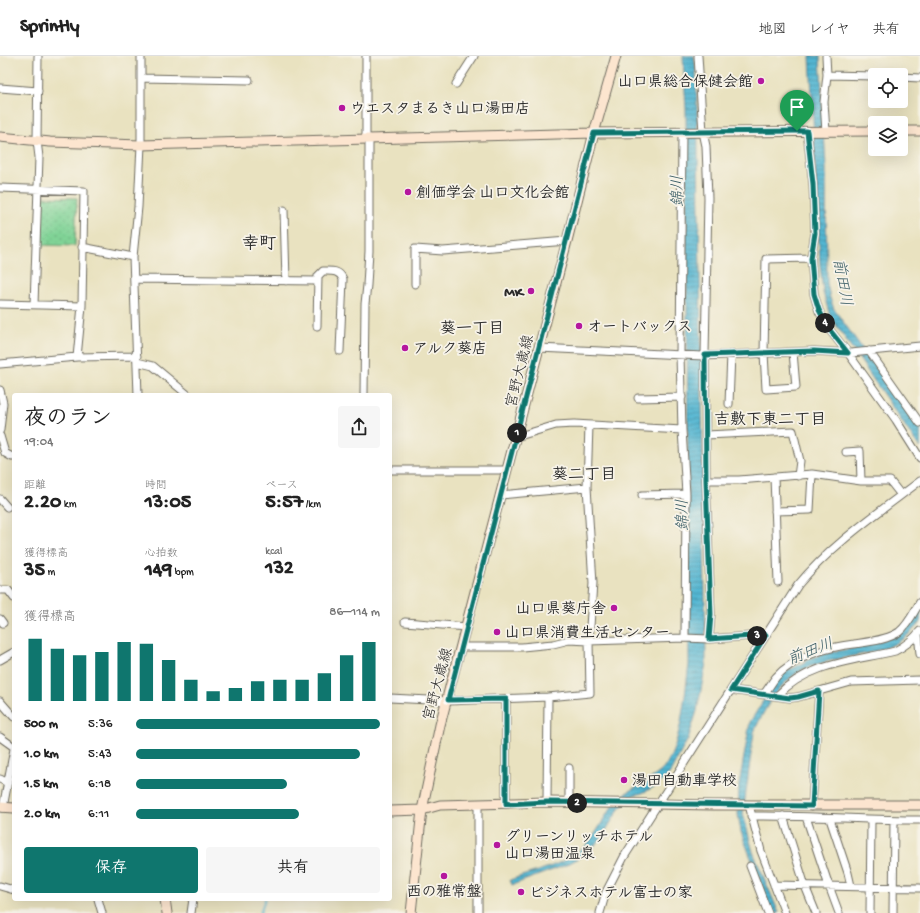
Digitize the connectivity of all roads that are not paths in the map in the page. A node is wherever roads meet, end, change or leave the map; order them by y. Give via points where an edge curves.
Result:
1 (38, 56) edge
2 (141, 56) edge
3 (366, 56) edge
4 (474, 56) edge
5 (616, 56) edge
6 (698, 56) edge
7 (826, 56) edge
8 (827, 75) junction
9 (868, 76) edge
10 (908, 77) edge
11 (142, 78) junction
12 (920, 78) edge
13 (249, 80) dead end
14 (456, 84) dead end
15 (0, 88) edge
16 (38, 91) junction
17 (808, 131) junction
18 (868, 131) edge
19 (908, 131) edge
20 (920, 131) edge
21 (702, 132) junction
22 (826, 132) junction
23 (594, 133) junction
24 (684, 133) junction
25 (0, 137) edge
26 (367, 138) junction
27 (37, 141) junction
28 (141, 145) junction
29 (0, 188) edge
30 (38, 189) junction
31 (284, 210) dead end
32 (567, 241) junction
33 (82, 247) junction
34 (133, 257) junction
35 (811, 258) junction
36 (135, 280) junction
37 (286, 281) junction
38 (318, 281) junction
39 (415, 284) dead end
40 (0, 304) edge
41 (34, 304) junction
42 (82, 306) junction
43 (317, 326) dead end
44 (920, 346) edge
45 (539, 348) junction
46 (340, 351) dead end
47 (869, 351) junction
48 (793, 352) junction
49 (764, 353) junction
50 (849, 353) junction
51 (731, 354) junction
52 (680, 355) junction
53 (704, 355) junction
54 (77, 357) junction
55 (137, 359) junction
56 (0, 364) edge
57 (0, 390) edge
58 (138, 393) edge
59 (186, 393) edge
60 (364, 393) edge
61 (682, 397) junction
62 (638, 398) dead end
63 (729, 404) dead end
64 (920, 423) edge
65 (589, 426) junction
66 (0, 430) edge
67 (682, 430) junction
68 (706, 435) junction
69 (0, 436) edge
70 (516, 436) junction
71 (846, 452) dead end
72 (12, 456) edge
73 (920, 458) edge
74 (392, 470) edge
75 (507, 470) junction
76 (812, 474) junction
77 (798, 476) junction
78 (774, 477) junction
79 (706, 480) junction
80 (861, 481) junction
81 (920, 481) edge
82 (587, 487) junction
83 (686, 494) junction
84 (642, 495) dead end
85 (901, 495) junction
86 (500, 496) junction
87 (0, 499) edge
88 (7, 507) dead end
89 (775, 512) junction
90 (778, 582) dead end
91 (0, 590) edge
92 (12, 595) edge
93 (920, 602) edge
94 (405, 622) dead end
95 (467, 626) junction
96 (919, 632) edge
97 (766, 635) junction
98 (685, 638) junction
99 (709, 639) junction
100 (589, 641) junction
101 (461, 647) junction
102 (12, 653) edge
103 (920, 654) edge
104 (0, 660) edge
105 (920, 680) edge
106 (731, 690) junction
107 (819, 691) junction
108 (764, 694) junction
109 (548, 696) junction
110 (778, 696) junction
111 (392, 698) edge
112 (506, 699) junction
113 (448, 700) junction
114 (0, 701) edge
115 (12, 715) edge
116 (0, 737) edge
117 (12, 746) edge
118 (12, 760) edge
119 (569, 768) dead end
120 (0, 779) edge
121 (8, 783) junction
122 (547, 802) junction
123 (569, 803) junction
124 (506, 804) junction
125 (657, 804) junction
126 (478, 805) junction
127 (749, 805) junction
128 (920, 805) edge
129 (812, 806) junction
130 (2, 808) edge
131 (422, 810) junction
132 (392, 811) edge
133 (751, 816) junction
134 (782, 816) junction
135 (806, 817) junction
136 (830, 819) junction
137 (871, 820) junction
138 (894, 820) junction
139 (920, 820) edge
140 (750, 866) dead end
141 (774, 885) junction
142 (0, 886) edge
143 (805, 886) junction
144 (829, 886) junction
145 (851, 886) junction
146 (870, 886) junction
147 (892, 887) junction
148 (920, 888) edge
149 (12, 889) edge
150 (99, 901) edge
151 (165, 901) edge
152 (193, 901) edge
153 (102, 913) edge
154 (166, 913) edge
155 (191, 913) edge
156 (410, 913) edge
157 (478, 913) edge
158 (600, 913) edge
159 (768, 913) edge
160 (785, 913) edge
161 (816, 913) edge
162 (839, 913) edge
163 (870, 913) edge
164 (893, 913) edge

1 - 16 street
2 - 11 street
3 - 26 street
4 - 14 street
5 - 23 street, 宮野大歳線
6 - 21 street
7 - 8 street
8 - 9 street
8 - 22 street via 824,102
10 - 12 street
11 - 13 street
11 - 28 street
15 - 16 street
16 - 27 street
17 - 21 street
17 - 22 street
17 - 35 street via 815,233
18 - 22 street
19 - 20 street
21 - 24 street
21 - 53 street via 706,146 708,198
23 - 24 street
23 - 26 street
23 - 32 street, 宮野大歳線
24 - 52 street
25 - 27 street
26 - 28 street
26 - 60 street via 369,251 365,304
27 - 28 street
27 - 30 street
28 - 34 street
29 - 30 street
30 - 33 street via 84,191
30 - 41 street
31 - 37 street
32 - 39 street via 443,251 415,249
32 - 45 street, 宮野大歳線
33 - 34 street
33 - 42 street
34 - 36 street
35 - 49 street via 766,259
35 - 50 street via 814,294 819,310 829,329
36 - 37 street
36 - 55 street
37 - 38 street
38 - 43 street
38 - 46 street via 318,276 324,271 337,271 343,279
40 - 41 street
41 - 42 street
42 - 54 street
44 - 47 street
45 - 52 street
45 - 70 street, 宮野大歳線
47 - 50 street
47 - 64 street
48 - 49 street
48 - 49 street via 796,387 766,389
48 - 50 street
49 - 51 street
50 - 73 street
51 - 53 street
51 - 63 street
52 - 53 street
52 - 61 street
53 - 68 street
54 - 55 street
54 - 56 street
55 - 58 street
55 - 59 street via 153,366
57 - 66 street via 3,403
61 - 62 street
61 - 67 street
65 - 67 street
65 - 70 street via 556,426
65 - 82 street
67 - 83 street
68 - 77 street via 793,431 800,461
68 - 79 street
69 - 72 street via 5,453
70 - 75 street, 宮野大歳線
71 - 80 street via 860,451
74 - 75 street
75 - 86 street, 宮野大歳線
76 - 77 street
76 - 80 street
76 - 89 street via 810,510
77 - 78 street
78 - 79 street
78 - 89 street
79 - 99 street via 711,614
80 - 85 street via 890,481
81 - 85 street
82 - 86 street
82 - 100 street via 592,583
83 - 84 street
83 - 98 street
85 - 97 street via 832,550 809,572
86 - 95 street, 宮野大歳線
87 - 88 street
89 - 90 street
91 - 92 street via 8,590
93 - 108 street via 906,625 896,634 812,654 786,668
94 - 95 street
95 - 101 street, 宮野大歳線
96 - 103 street
96 - 110 street via 895,651 818,668 786,687
97 - 99 street
97 - 106 street
98 - 99 street
98 - 100 street
100 - 101 street via 569,640 522,647
100 - 109 street via 590,692
101 - 113 street, 宮野大歳線
102 - 104 street
105 - 107 street via 851,682
106 - 108 street
106 - 125 street
107 - 110 street via 790,698
107 - 129 street
108 - 110 street
109 - 112 street
109 - 122 street
111 - 113 street
112 - 113 street
112 - 124 street
113 - 131 street, 宮野大歳線
114 - 115 street
116 - 117 street
118 - 121 street
119 - 123 street
120 - 121 street
121 - 130 street
122 - 123 street
122 - 124 street
123 - 125 street
124 - 126 street
125 - 127 street
125 - 158 street via 614,875
126 - 131 street via 440,806
126 - 157 street
127 - 129 street
127 - 133 street
128 - 129 street
131 - 132 street
131 - 156 street, 宮野大歳線
133 - 134 street
133 - 141 street
134 - 135 street
134 - 143 street
135 - 136 street
135 - 144 street
136 - 137 street
136 - 145 street
137 - 138 street
137 - 146 street
138 - 139 street
138 - 147 street
140 - 159 street
141 - 143 street
141 - 160 street
142 - 149 street
143 - 144 street
143 - 161 street
144 - 145 street
144 - 162 street
145 - 146 street
146 - 147 street
146 - 163 street
147 - 148 street
147 - 164 street
150 - 153 street
151 - 154 street
152 - 155 street

